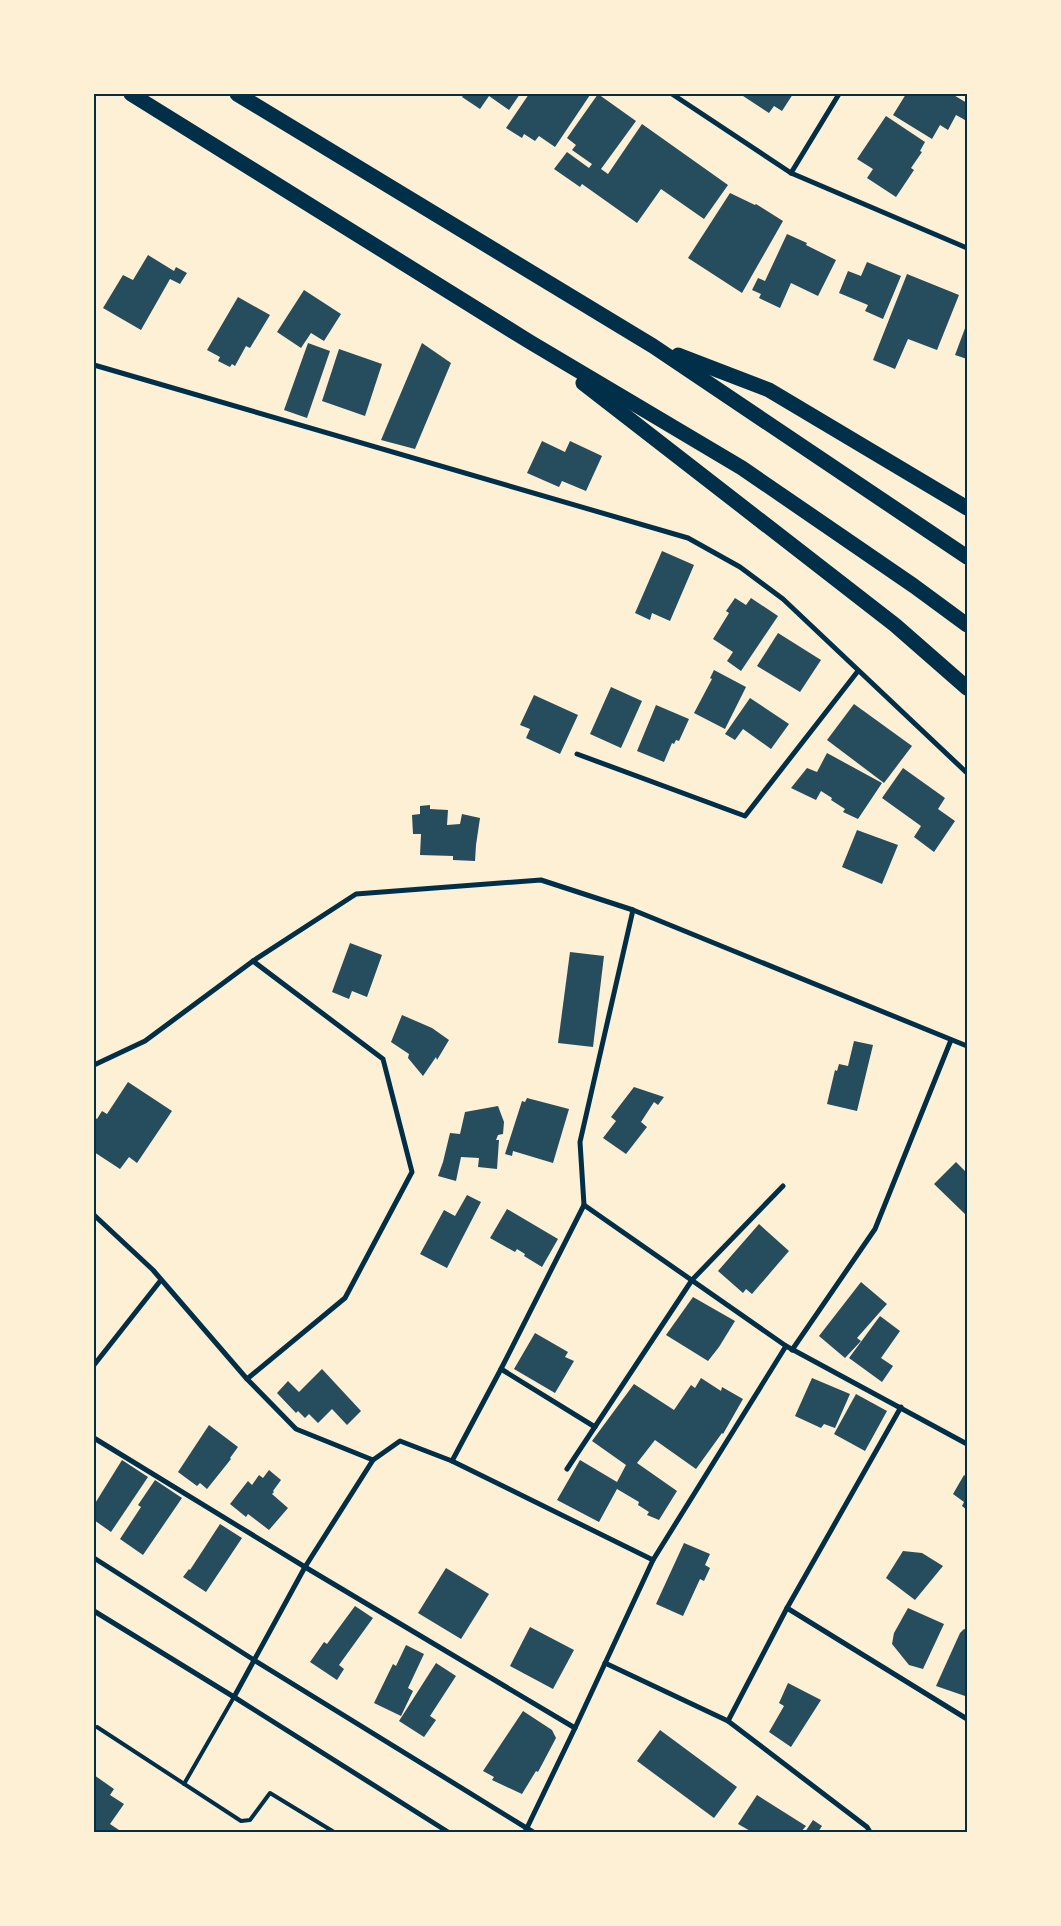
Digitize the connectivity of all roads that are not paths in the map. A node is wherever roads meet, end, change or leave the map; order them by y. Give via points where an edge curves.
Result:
1 (131, 94) edge
2 (237, 94) edge
3 (672, 94) edge
4 (839, 94) edge
5 (791, 174) junction
6 (967, 248) edge
7 (530, 342) junction
8 (653, 346) junction
9 (94, 365) edge
10 (967, 508) edge
11 (967, 556) edge
12 (967, 625) edge
13 (858, 671) junction
14 (967, 688) edge
15 (577, 754) dead end
16 (967, 773) edge
17 (633, 910) junction
18 (253, 961) junction
19 (951, 1040) junction
20 (967, 1046) edge
21 (94, 1066) edge
22 (783, 1186) dead end
23 (584, 1205) junction
24 (94, 1215) edge
25 (161, 1280) junction
26 (692, 1280) junction
27 (786, 1346) junction
28 (792, 1350) junction
29 (94, 1365) edge
30 (501, 1369) junction
31 (246, 1379) junction
32 (901, 1407) junction
33 (595, 1427) junction
34 (94, 1438) edge
35 (967, 1444) edge
36 (373, 1460) junction
37 (452, 1461) junction
38 (567, 1469) dead end
39 (94, 1558) edge
40 (652, 1560) junction
41 (305, 1567) junction
42 (787, 1608) junction
43 (94, 1610) edge
44 (254, 1660) junction
45 (605, 1663) junction
46 (234, 1697) junction
47 (967, 1719) edge
48 (728, 1721) junction
49 (97, 1727) dead end
50 (575, 1728) junction
51 (184, 1784) junction
52 (526, 1830) edge
53 (334, 1832) edge
54 (448, 1832) edge
55 (534, 1832) edge
56 (870, 1832) edge

1 - 7 highway
2 - 8 highway
3 - 5 street
4 - 5 street
5 - 6 street
7 - 12 highway via 742,468
7 - 14 highway via 895,625
8 - 10 highway via 769,390
8 - 11 highway
9 - 13 street via 688,538 740,567 783,599
13 - 15 street via 744,816
13 - 16 street
17 - 18 street via 541,880 356,894
17 - 19 street
17 - 23 street via 580,1142
18 - 21 street via 145,1041
18 - 31 street via 383,1059 412,1172 345,1298
19 - 20 street
19 - 28 street via 875,1229
22 - 26 street
23 - 26 street
23 - 30 street
24 - 25 street
25 - 29 street
25 - 31 street
26 - 27 street
26 - 33 street
27 - 28 street
27 - 40 street
28 - 32 street
30 - 33 street
30 - 37 street
31 - 36 street via 296,1429
32 - 35 street
32 - 42 street
33 - 38 street
34 - 41 street
36 - 37 street via 400,1441
36 - 41 street
37 - 40 street
39 - 44 street
40 - 45 street
41 - 44 street
41 - 50 street
42 - 47 street
42 - 48 street
43 - 46 street
44 - 46 street
44 - 52 street
45 - 48 street
45 - 50 street
46 - 51 lane
46 - 54 street
48 - 56 street
49 - 51 lane
50 - 52 street
51 - 53 lane via 241,1821 250,1820 270,1793
52 - 55 street

